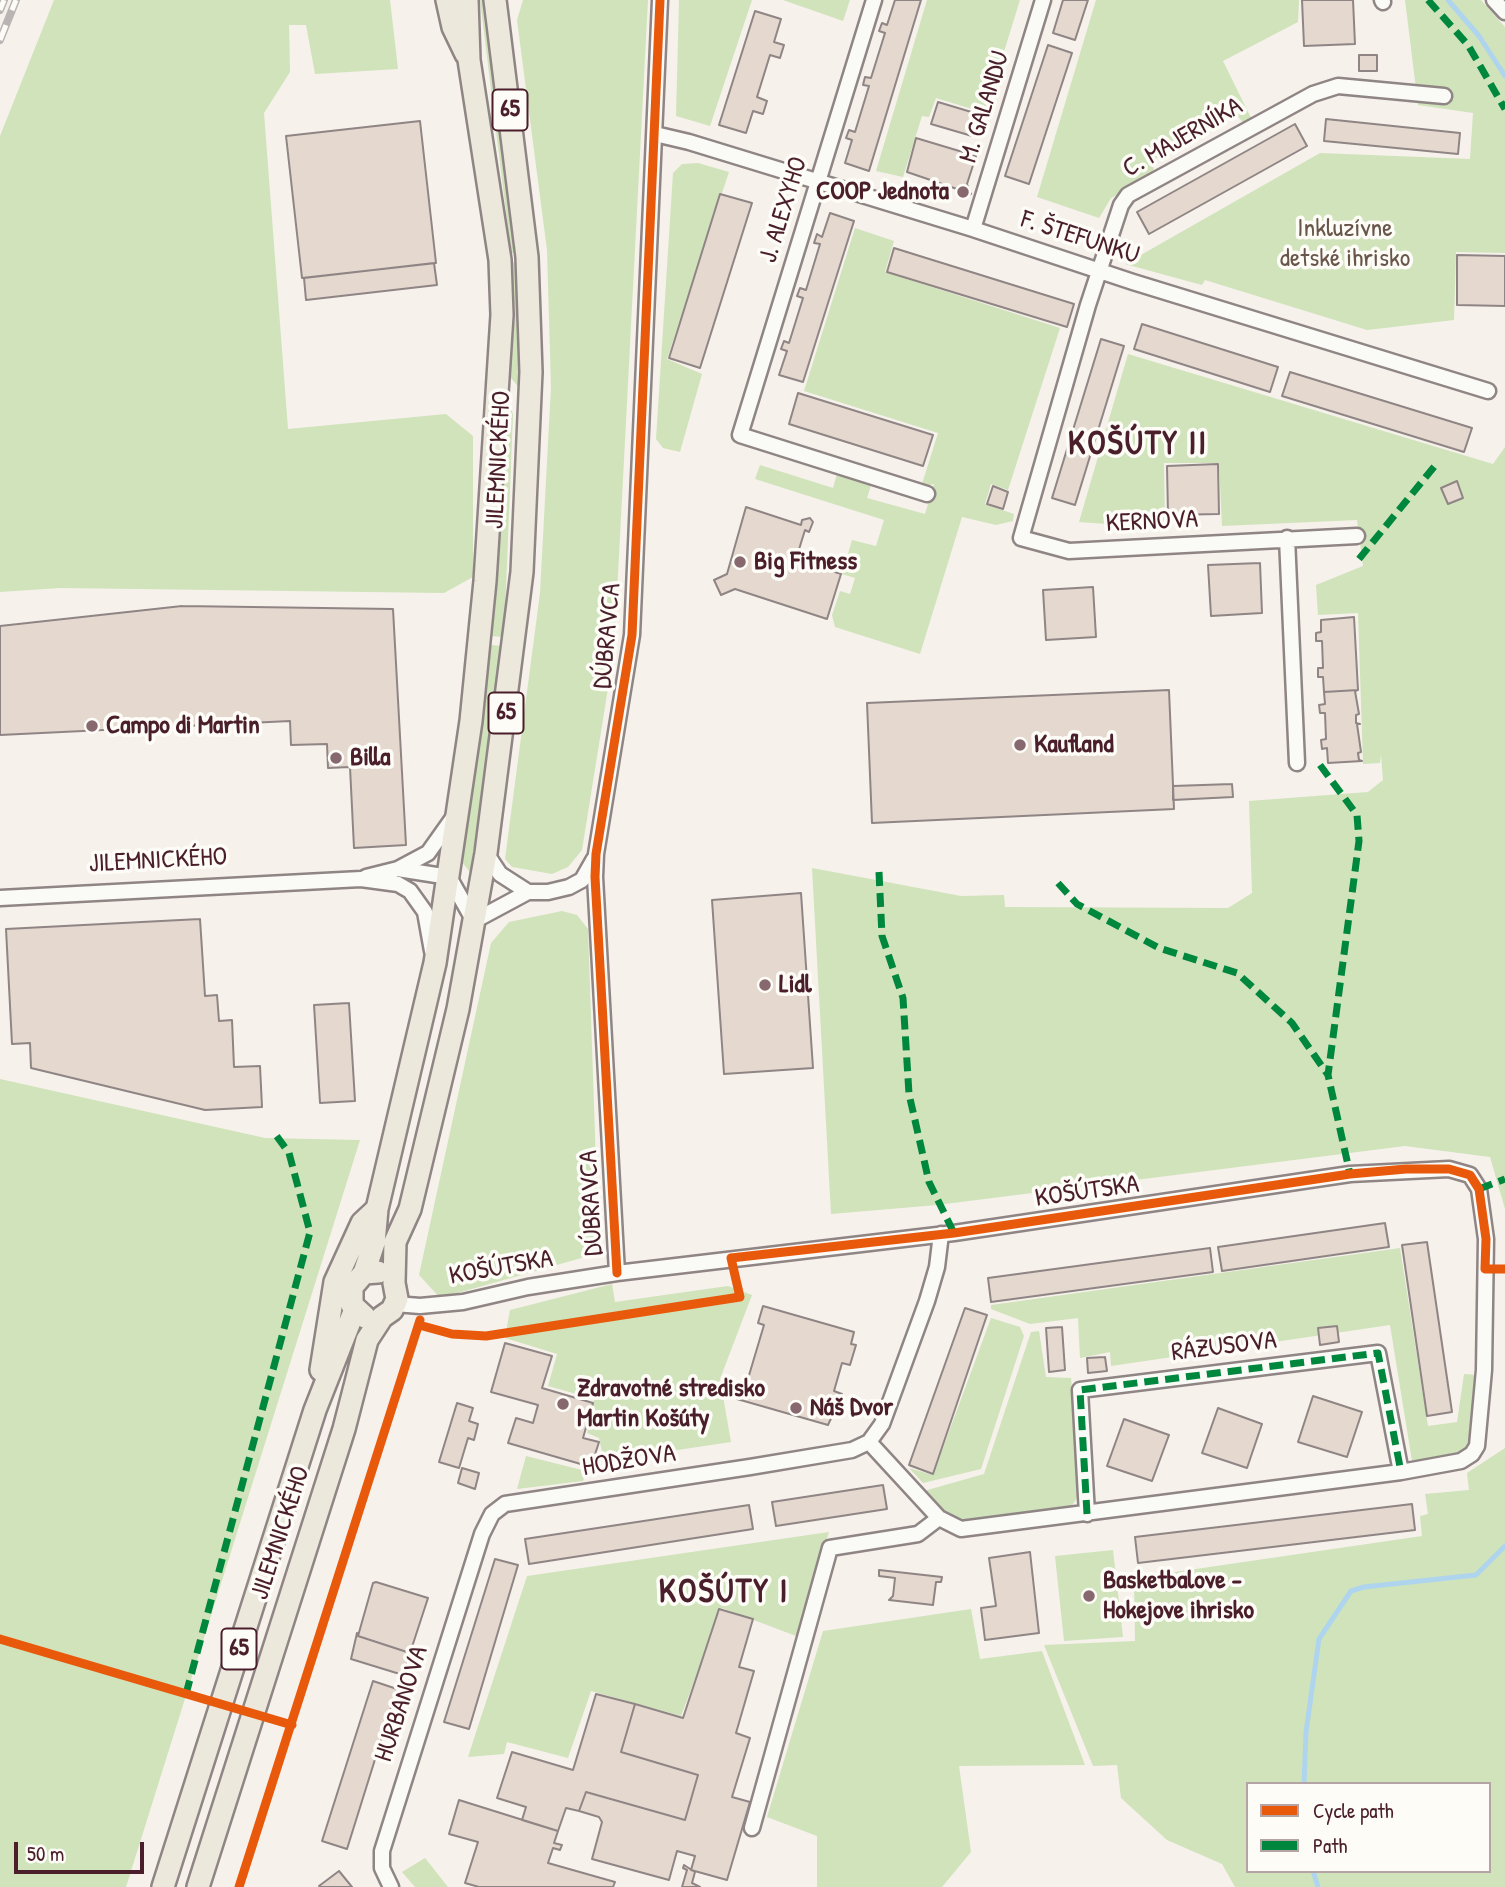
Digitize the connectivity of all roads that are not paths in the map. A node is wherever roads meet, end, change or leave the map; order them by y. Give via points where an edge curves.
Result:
1 (447, 0) edge
2 (467, 0) edge
3 (495, 0) edge
4 (660, 0) edge
5 (874, 0) edge
6 (1043, 0) edge
7 (1494, 0) edge
8 (1505, 12) edge
9 (469, 60) junction
10 (1444, 96) dead end
11 (655, 134) junction
12 (818, 181) junction
13 (974, 229) junction
14 (1101, 271) junction
15 (1488, 391) dead end
16 (927, 494) dead end
17 (1357, 536) dead end
18 (1021, 538) joint
19 (1287, 538) junction
20 (1297, 763) dead end
21 (460, 808) junction
22 (486, 853) junction
23 (596, 854) junction
24 (398, 869) junction
25 (449, 877) junction
26 (360, 879) junction
27 (528, 892) junction
28 (0, 898) edge
29 (474, 921) junction
30 (435, 963) junction
31 (377, 1209) junction
32 (941, 1234) junction
33 (365, 1273) junction
34 (617, 1273) junction
35 (390, 1301) junction
36 (355, 1309) junction
37 (315, 1410) junction
38 (869, 1442) junction
39 (1401, 1472) junction
40 (1087, 1514) junction
41 (939, 1518) junction
42 (482, 1534) joint
43 (752, 1828) dead end
44 (163, 1887) edge
45 (198, 1887) edge
46 (391, 1887) edge

1 - 9 main road via 453,27
2 - 9 main road, JILEMNICKÉHO / 65
3 - 22 main road, JILEMNICKÉHO / 65 via 527,257 531,372 522,572
4 - 11 street, DÚBRAVCA
5 - 12 street, J. ALEXYHO
6 - 13 street, M. GALANDU
7 - 8 street
9 - 21 main road, JILEMNICKÉHO / 65 via 498,247 502,315 485,593
10 - 14 street, C. MAJERNÍKA via 1338,86 1313,94 1128,195
11 - 12 street, F. ŠTEFUNKU
11 - 23 street, DÚBRAVCA via 632,635
12 - 13 street, F. ŠTEFUNKU
12 - 16 street, J. ALEXYHO via 740,435
13 - 14 street, F. ŠTEFUNKU
14 - 15 street, F. ŠTEFUNKU
14 - 18 street, C. MAJERNÍKA
17 - 19 street, KERNOVA
18 - 19 street, KERNOVA via 1069,551
19 - 20 street
21 - 24 street, JILEMNICKÉHO via 428,853
21 - 25 main road, JILEMNICKÉHO / 65
22 - 27 street via 500,874
22 - 29 main road, JILEMNICKÉHO / 65
23 - 27 street, DÚBRAVCA via 591,869 576,883 548,892
23 - 34 street, DÚBRAVCA
24 - 25 street, JILEMNICKÉHO
24 - 26 street, JILEMNICKÉHO
25 - 29 street
25 - 30 main road, JILEMNICKÉHO / 65
26 - 28 street, JILEMNICKÉHO
26 - 30 street, JILEMNICKÉHO via 398,884 410,891 425,912
27 - 29 street, DÚBRAVCA
29 - 35 main road, JILEMNICKÉHO / 65 via 413,1197 396,1242
30 - 31 main road, JILEMNICKÉHO / 65
31 - 33 main road, JILEMNICKÉHO / 65
31 - 37 main road, JILEMNICKÉHO / 65 via 362,1223 335,1282
32 - 34 street, KOŠÚTSKA
32 - 38 street via 927,1301 882,1424
32 - 39 street, KOŠÚTSKA via 1350,1174 1406,1169 1464,1172 1476,1182 1484,1226 1479,1433 1472,1454 1461,1461
33 - 35 main road via 378,1272
33 - 36 main road, JILEMNICKÉHO / 65 via 352,1287
34 - 35 street, KOŠÚTSKA via 463,1302 420,1306
35 - 36 main road via 366,1317
35 - 45 main road, JILEMNICKÉHO / 65 via 367,1340 340,1441
36 - 37 main road, JILEMNICKÉHO / 65
37 - 44 main road, JILEMNICKÉHO / 65
38 - 41 street
38 - 42 street, HODŽOVA via 852,1450 505,1504 492,1514
39 - 40 street
39 - 40 street, RÁZUSOVA via 1378,1353 1080,1390
40 - 41 street via 961,1529
41 - 43 street via 918,1534 830,1548
42 - 46 street, HURBANOVA via 382,1851 382,1868

